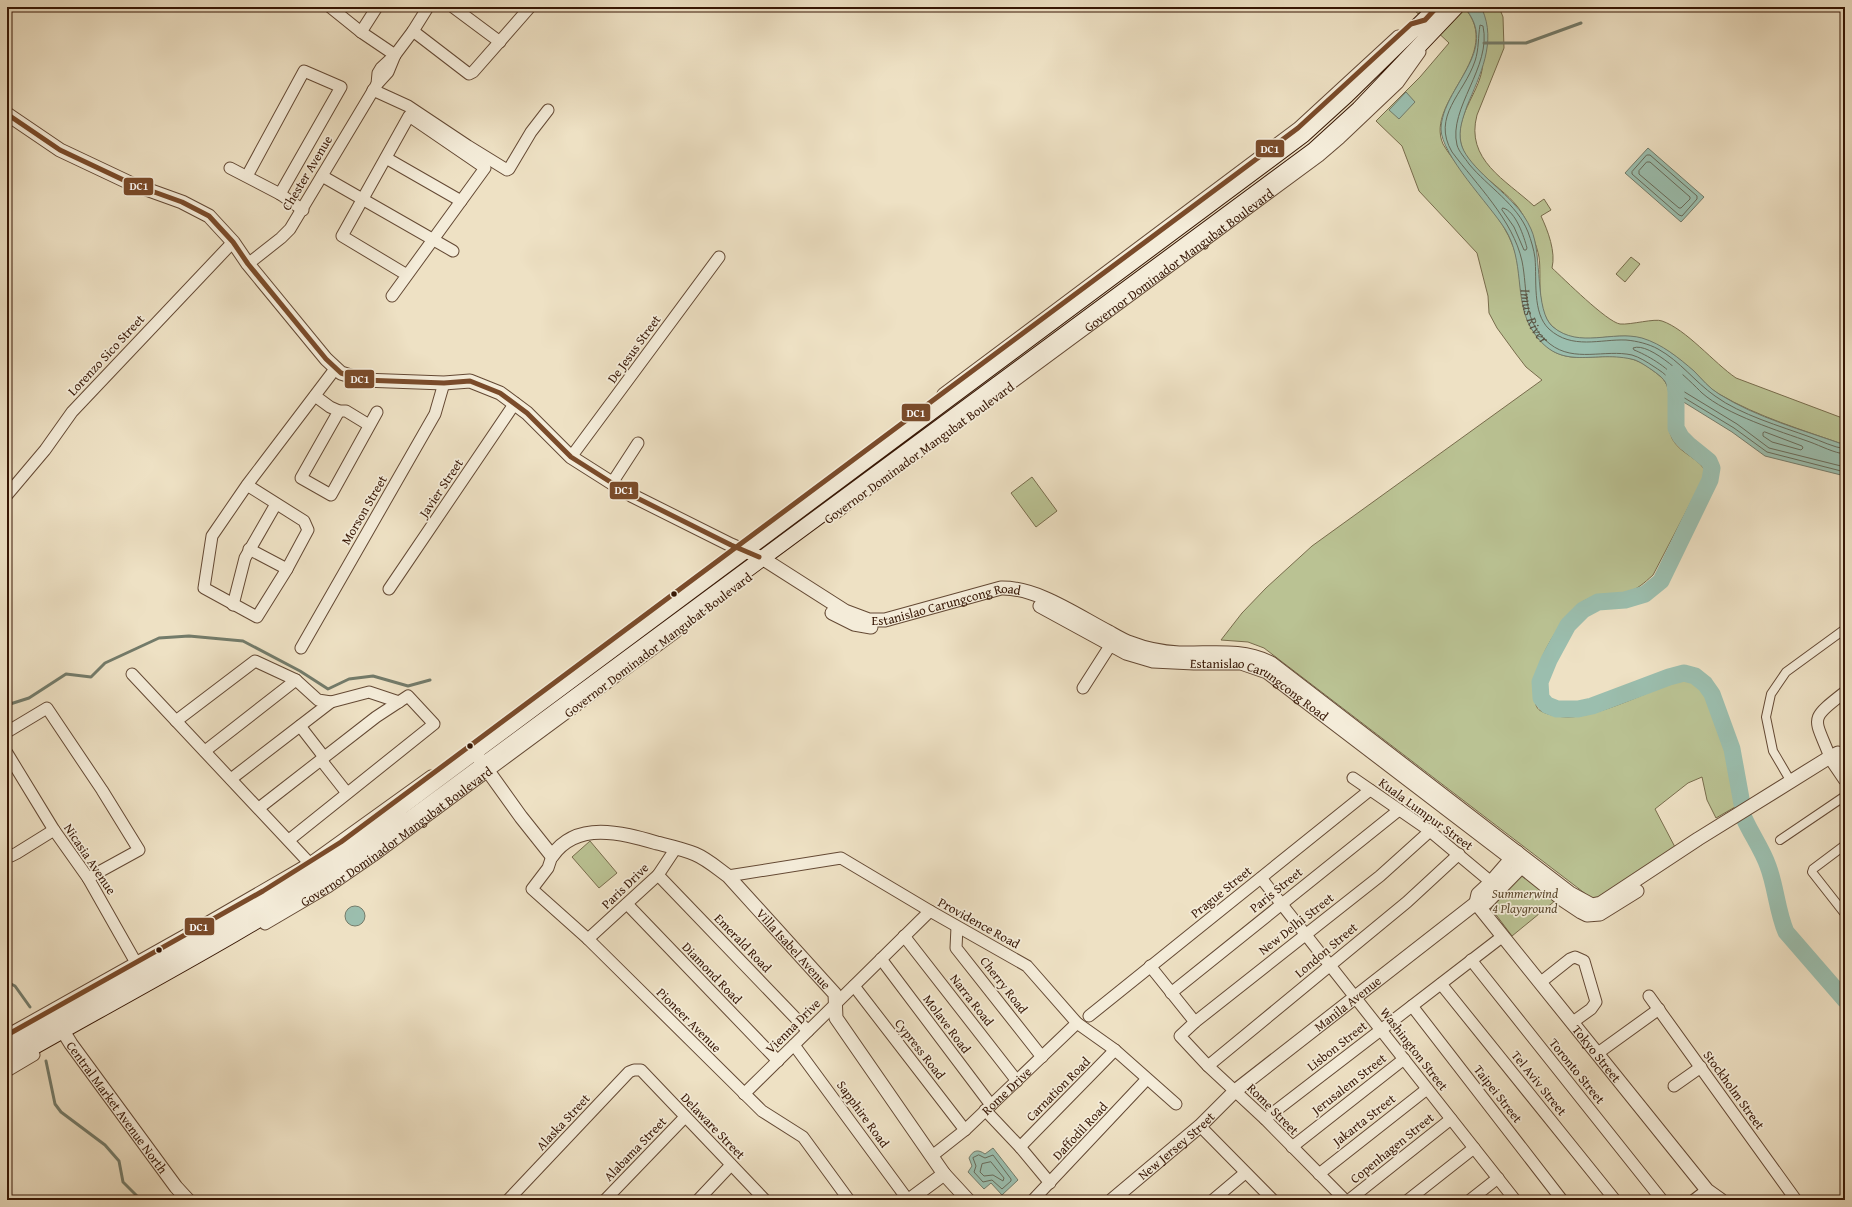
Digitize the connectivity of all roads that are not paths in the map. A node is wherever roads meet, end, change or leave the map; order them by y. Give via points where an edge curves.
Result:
1 (330, 7) edge
2 (377, 7) edge
3 (428, 7) edge
4 (453, 7) edge
5 (1437, 7) edge
6 (1456, 7) edge
7 (528, 8) edge
8 (1430, 25) junction
9 (414, 31) junction
10 (361, 32) junction
11 (500, 42) junction
12 (394, 55) junction
13 (375, 87) junction
14 (548, 110) dead end
15 (7, 114) edge
16 (386, 158) junction
17 (230, 168) dead end
18 (247, 176) junction
19 (322, 176) junction
20 (280, 194) junction
21 (363, 199) junction
22 (461, 201) junction
23 (303, 210) junction
24 (434, 239) junction
25 (233, 242) junction
26 (453, 251) dead end
27 (719, 257) dead end
28 (248, 264) junction
29 (407, 275) junction
30 (392, 296) dead end
31 (335, 369) junction
32 (444, 383) junction
33 (315, 396) junction
34 (515, 403) junction
35 (339, 411) junction
36 (377, 412) dead end
37 (369, 425) junction
38 (909, 428) junction
39 (920, 442) junction
40 (638, 444) dead end
41 (572, 457) junction
42 (612, 483) junction
43 (247, 485) junction
44 (7, 495) edge
45 (276, 504) junction
46 (249, 550) junction
47 (741, 550) junction
48 (762, 562) junction
49 (287, 570) junction
50 (390, 589) dead end
51 (233, 605) junction
52 (1845, 629) edge
53 (1113, 641) junction
54 (301, 648) dead end
55 (132, 674) dead end
56 (296, 680) junction
57 (1083, 688) dead end
58 (1845, 692) edge
59 (331, 702) junction
60 (399, 702) junction
61 (176, 721) junction
62 (300, 726) junction
63 (7, 732) edge
64 (205, 751) junction
65 (7, 753) edge
66 (1840, 755) edge
67 (323, 758) junction
68 (485, 764) junction
69 (1353, 778) dead end
70 (231, 779) junction
71 (1845, 779) edge
72 (1790, 780) junction
73 (1370, 790) junction
74 (347, 793) junction
75 (1845, 796) edge
76 (259, 808) junction
77 (1399, 810) junction
78 (54, 830) junction
79 (1430, 830) junction
80 (289, 840) junction
81 (1780, 840) dead end
82 (676, 848) junction
83 (1844, 849) edge
84 (554, 853) junction
85 (7, 854) edge
86 (1459, 854) junction
87 (1520, 859) junction
88 (312, 866) junction
89 (341, 866) junction
90 (658, 875) junction
91 (728, 876) junction
92 (88, 878) junction
93 (1261, 878) junction
94 (1496, 886) junction
95 (273, 903) junction
96 (1476, 903) junction
97 (627, 904) junction
98 (1282, 904) junction
99 (930, 911) junction
100 (1845, 914) edge
101 (957, 927) junction
102 (1306, 934) junction
103 (904, 936) junction
104 (1502, 936) junction
105 (588, 939) junction
106 (881, 960) junction
107 (1471, 960) junction
108 (1330, 965) junction
109 (1150, 966) junction
110 (142, 972) junction
111 (1541, 982) junction
112 (1441, 984) junction
113 (854, 986) junction
114 (1172, 993) junction
115 (1649, 996) dead end
116 (1356, 998) junction
117 (835, 1005) junction
118 (1412, 1006) junction
119 (1659, 1009) junction
120 (1089, 1016) dead end
121 (1195, 1022) junction
122 (1573, 1022) junction
123 (59, 1024) junction
124 (1078, 1024) junction
125 (1381, 1030) junction
126 (808, 1031) junction
127 (7, 1035) edge
128 (1180, 1038) joint
129 (7, 1045) edge
130 (794, 1045) junction
131 (1115, 1050) junction
132 (1598, 1053) junction
133 (1042, 1057) junction
134 (1404, 1059) junction
135 (778, 1061) junction
136 (7, 1062) edge
137 (1208, 1066) junction
138 (1701, 1067) junction
139 (641, 1070) joint
140 (7, 1071) edge
141 (1017, 1080) junction
142 (1146, 1080) junction
143 (1674, 1086) dead end
144 (1427, 1088) junction
145 (1236, 1091) junction
146 (744, 1094) junction
147 (1176, 1104) dead end
148 (1221, 1106) joint
149 (988, 1108) junction
150 (685, 1117) junction
151 (1265, 1119) junction
152 (1451, 1119) junction
153 (1200, 1126) junction
154 (965, 1130) junction
155 (1020, 1147) junction
156 (1292, 1147) junction
157 (1474, 1148) junction
158 (932, 1156) junction
159 (731, 1165) junction
160 (1245, 1173) junction
161 (944, 1174) junction
162 (1319, 1174) junction
163 (1498, 1178) junction
164 (1050, 1183) junction
165 (1707, 1190) junction
166 (188, 1200) edge
167 (508, 1200) edge
168 (605, 1200) edge
169 (698, 1200) edge
170 (765, 1200) edge
171 (849, 1200) edge
172 (909, 1200) edge
173 (968, 1200) edge
174 (1033, 1200) edge
175 (1112, 1200) edge
176 (1213, 1200) edge
177 (1273, 1200) edge
178 (1345, 1200) edge
179 (1349, 1200) edge
180 (1408, 1200) edge
181 (1470, 1200) edge
182 (1515, 1200) edge
183 (1562, 1200) edge
184 (1615, 1200) edge
185 (1662, 1200) edge
186 (1694, 1200) edge
187 (1721, 1200) edge
188 (1796, 1200) edge

1 - 10 street
2 - 10 street
3 - 9 street, Chester Avenue
4 - 11 street
5 - 8 main road, Governor Dominador Mangubat Boulevard
6 - 8 main road, Governor Dominador Mangubat Boulevard
7 - 11 street
8 - 38 main road, Governor Dominador Mangubat Boulevard via 1303,134
8 - 39 main road, Governor Dominador Mangubat Boulevard via 1360,109 1314,150
8 - 47 street, Governor Dominador Mangubat Boulevard via 1411,24 1298,128
8 - 48 street, Governor Dominador Mangubat Boulevard via 1404,77 1319,156 1014,382
9 - 11 street via 469,74
9 - 12 street, Chester Avenue
10 - 12 street
12 - 13 street, Chester Avenue via 378,73
13 - 14 street via 507,170
13 - 19 street, Chester Avenue
15 - 25 street, Estanislao Carungcong Road via 60,150 209,216
16 - 21 street
16 - 22 street
16 - 22 street via 409,116 485,168
17 - 18 street
18 - 20 street
18 - 20 street via 304,72 341,87
19 - 21 street
19 - 23 street, Chester Avenue
20 - 23 street
21 - 24 street
21 - 29 street via 342,236
22 - 24 street
23 - 28 street, Chester Avenue via 281,238
24 - 26 street
24 - 29 street
25 - 28 street, Estanislao Carungcong Road
25 - 44 street, Lorenzo Sico Street via 72,412 45,450
27 - 41 street, De Jesus Street
28 - 31 street, Estanislao Carungcong Road
29 - 30 street
31 - 32 street, Estanislao Carungcong Road via 363,380
31 - 33 street
32 - 34 street, Estanislao Carungcong Road via 470,381 500,393
32 - 54 street, Morson Street via 435,414
33 - 35 street
33 - 43 street
34 - 41 street, Estanislao Carungcong Road
34 - 50 street, Javier Street
35 - 37 street via 346,411
35 - 37 street via 302,478 331,495
36 - 37 street
38 - 39 main road
38 - 47 main road, Governor Dominador Mangubat Boulevard
39 - 48 main road, Governor Dominador Mangubat Boulevard
40 - 42 street
41 - 42 street, Estanislao Carungcong Road
42 - 47 street, Estanislao Carungcong Road
43 - 45 street
43 - 51 street via 212,536 203,587
45 - 46 street
45 - 49 street via 304,521 308,530
46 - 49 street
46 - 51 street
47 - 48 street, Estanislao Carungcong Road
47 - 68 main road, Governor Dominador Mangubat Boulevard
47 - 88 street, Governor Dominador Mangubat Boulevard via 471,746
48 - 53 street, Estanislao Carungcong Road via 845,611 869,620 885,620 1001,588 1014,588 1049,600
48 - 68 main road, Governor Dominador Mangubat Boulevard
49 - 51 street via 257,617
52 - 72 street via 1786,672 1771,694 1766,717 1773,751
53 - 57 street
53 - 87 street, Estanislao Carungcong Road via 1126,653 1153,661 1241,663 1267,672
55 - 61 street
56 - 59 street via 318,700
56 - 61 street via 255,661
56 - 64 street
58 - 66 street via 1817,717 1824,741
59 - 60 street via 370,692
59 - 62 street
60 - 67 street
60 - 74 street via 408,696 434,724
61 - 64 street
62 - 67 street
62 - 70 street
63 - 92 street via 47,708 139,850
64 - 70 street
65 - 78 street, Nicasia Avenue
66 - 71 street
66 - 72 street, Estanislao Carungcong Road
67 - 74 street
67 - 76 street
68 - 84 street
68 - 89 main road, Governor Dominador Mangubat Boulevard
68 - 89 street, Governor Dominador Mangubat Boulevard
69 - 73 street, Kuala Lumpur Street
70 - 76 street
72 - 87 street, Estanislao Carungcong Road via 1721,825 1702,846 1688,856 1600,914 1587,915 1563,900
73 - 77 street, Kuala Lumpur Street
73 - 93 street, Prague Street
74 - 80 street
75 - 81 street
76 - 80 street
77 - 79 street, Kuala Lumpur Street
77 - 98 street, Paris Street
78 - 85 street via 17,853 11,856
78 - 92 street, Nicasia Avenue
79 - 86 street, Kuala Lumpur Street
79 - 102 street, New Delhi Street via 1380,876
80 - 88 street
82 - 84 street, Villa Isabel Avenue via 626,834 601,831 572,838
82 - 90 street, Paris Drive
82 - 91 street, Villa Isabel Avenue via 701,858
83 - 100 street via 1812,872
84 - 105 street, Pioneer Avenue via 548,868 532,889
86 - 94 street, Kuala Lumpur Street
86 - 108 street, London Street via 1407,902
87 - 94 street, Manila Avenue
88 - 89 main road, Governor Dominador Mangubat Boulevard
88 - 95 main road, Governor Dominador Mangubat Boulevard
88 - 110 street, Governor Dominador Mangubat Boulevard
89 - 95 main road, Governor Dominador Mangubat Boulevard
89 - 123 street, Governor Dominador Mangubat Boulevard via 269,922
90 - 97 street, Paris Drive
90 - 126 street, Emerald Road
91 - 99 street, Providence Road via 841,858
91 - 117 street, Villa Isabel Avenue via 835,994
92 - 110 street, Nicasia Avenue
93 - 98 street, Washington Street
93 - 109 street, Prague Street
94 - 96 street, Manila Avenue via 1486,903
95 - 110 main road, Governor Dominador Mangubat Boulevard
96 - 104 street, Tokyo Street
96 - 116 street, Manila Avenue
97 - 105 street, Paris Drive
97 - 135 street, Diamond Road
98 - 102 street, Washington Street
98 - 114 street, Paris Street
99 - 101 street, Providence Road
99 - 103 street, Vienna Drive
101 - 124 street, Providence Road via 1027,966
101 - 133 street, Cherry Road via 956,948
102 - 108 street, Washington Street
102 - 121 street, New Delhi Street
103 - 106 street, Vienna Drive
103 - 141 street, Narra Road
104 - 107 street, Lisbon Street
104 - 111 street, Tokyo Street
105 - 146 street, Pioneer Avenue
106 - 113 street, Vienna Drive
106 - 149 street, Molave Road
107 - 112 street, Lisbon Street
107 - 185 street, Toronto Street
108 - 116 street, Washington Street
108 - 137 street, London Street
109 - 114 street
109 - 120 street, Prague Street
110 - 123 main road, Governor Dominador Mangubat Boulevard
111 - 122 street, Tokyo Street
111 - 122 street via 1570,959 1584,961 1596,1002 1591,1010
112 - 118 street, Lisbon Street
112 - 184 street, Tel Aviv Street
113 - 117 street, Vienna Drive
113 - 154 street, Cypress Road
114 - 121 street
115 - 119 street, Stockholm Street
116 - 125 street, Washington Street
116 - 145 street, Manila Avenue
117 - 126 street, Vienna Drive
117 - 158 street, Villa Isabel Avenue via 836,1018
118 - 125 street, Lisbon Street
118 - 183 street, Taipei Street
119 - 132 street
119 - 138 street, Stockholm Street
121 - 128 street, New Delhi Street via 1180,1035
122 - 132 street, Tokyo Street
123 - 127 street, Governor Dominador Mangubat Boulevard
123 - 129 main road, Governor Dominador Mangubat Boulevard
123 - 136 main road, Governor Dominador Mangubat Boulevard
123 - 140 street, Governor Dominador Mangubat Boulevard
123 - 166 street, Central Market Avenue North
124 - 131 street, Providence Road
124 - 133 street, Rome Drive
125 - 134 street, Washington Street
125 - 151 street, Lisbon Street
126 - 130 street, Vienna Drive
128 - 137 street, Rome Street
130 - 135 street, Vienna Drive
130 - 172 street, Sapphire Road
131 - 142 street, Providence Road
131 - 155 street, Carnation Road
132 - 165 street, Tokyo Street
133 - 141 street, Rome Drive
134 - 144 street, Washington Street
134 - 156 street, Jerusalem Street
135 - 146 street, Vienna Drive
137 - 145 street, Rome Street
138 - 143 street
138 - 188 street, Stockholm Street
139 - 150 street, Delaware Street
139 - 167 street, Alaska Street via 629,1072
141 - 149 street, Rome Drive
142 - 147 street, Providence Road
142 - 164 street, Daffodil Road
144 - 152 street, Washington Street
144 - 162 street, Jakarta Street
145 - 148 street, Manila Avenue
145 - 151 street, Rome Street
146 - 171 street, Pioneer Avenue via 762,1111 803,1137
148 - 153 street, New Jersey Street
149 - 154 street, Rome Drive
149 - 155 street, Molave Road
150 - 159 street, Delaware Street
150 - 168 street, Alabama Street
151 - 156 street, Rome Street
152 - 157 street, Washington Street
152 - 179 street, Copenhagen Street
153 - 160 street
153 - 175 street, New Jersey Street
154 - 158 street, Rome Drive
155 - 164 street, Molave Road
156 - 162 street, Rome Street
157 - 163 street, Washington Street
157 - 180 street
158 - 161 street, Villa Isabel Avenue
159 - 169 street
159 - 170 street, Delaware Street
160 - 176 street
160 - 177 street
161 - 172 street
161 - 173 street, Villa Isabel Avenue
162 - 178 street, Rome Street
163 - 181 street
163 - 182 street, Washington Street
164 - 174 street, Daffodil Road
165 - 186 street
165 - 187 street, Tokyo Street

